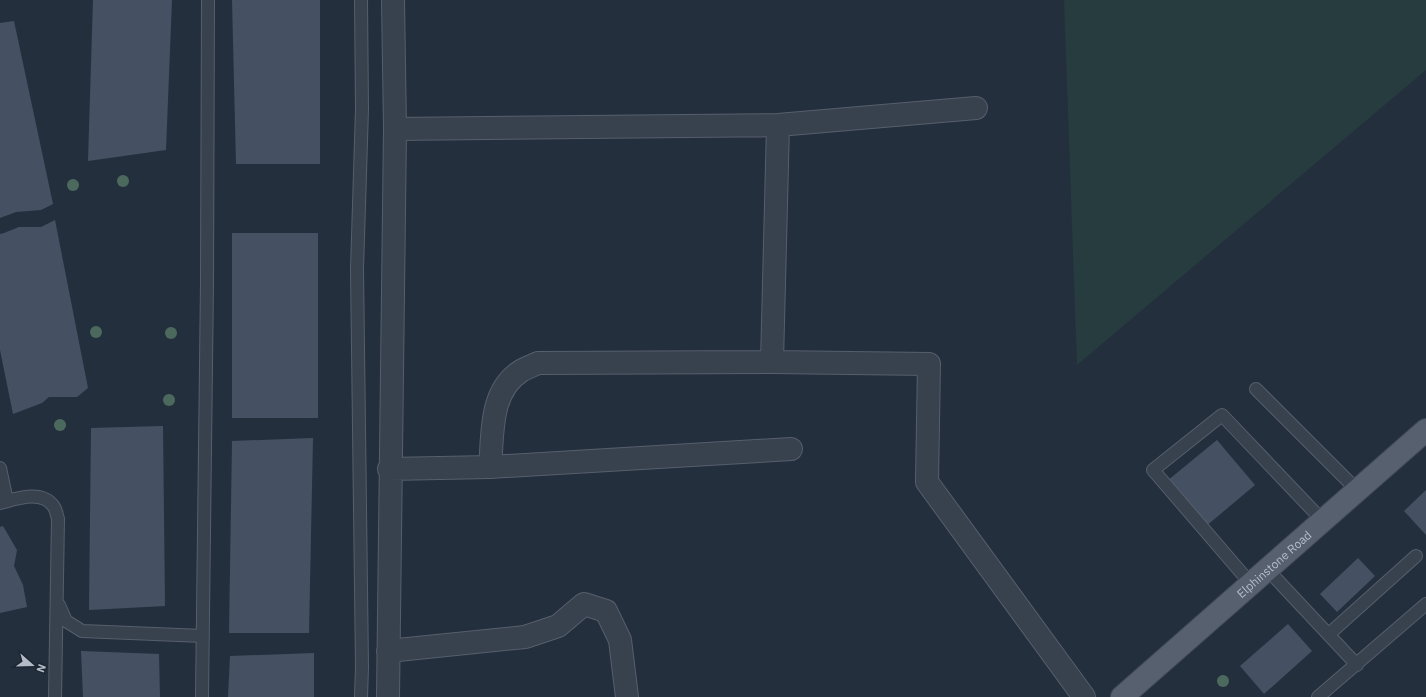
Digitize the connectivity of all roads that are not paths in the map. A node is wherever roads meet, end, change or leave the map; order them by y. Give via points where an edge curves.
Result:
1 (208, 0) edge
2 (361, 0) edge
3 (393, 0) edge
4 (976, 108) dead end
5 (778, 125) junction
6 (394, 129) junction
7 (772, 362) junction
8 (1256, 389) dead end
9 (1426, 430) edge
10 (791, 449) dead end
11 (490, 467) junction
12 (0, 468) edge
13 (390, 469) junction
14 (1357, 490) junction
15 (4, 502) edge
16 (1323, 521) junction
17 (1416, 556) dead end
18 (1267, 569) junction
19 (1251, 584) junction
20 (57, 600) junction
21 (1426, 604) edge
22 (1329, 634) junction
23 (203, 636) junction
24 (388, 651) junction
25 (1357, 664) junction
26 (55, 697) edge
27 (202, 697) edge
28 (361, 697) edge
29 (388, 697) edge
30 (627, 697) edge
31 (1084, 697) edge
32 (1122, 697) edge
33 (1318, 697) edge

1 - 23 lane
2 - 28 lane via 362,109 357,269
3 - 6 street
4 - 5 street
5 - 6 street
5 - 7 street
6 - 13 street
7 - 11 street via 538,363 520,372 506,386 495,408
7 - 31 street via 929,364 927,482
8 - 14 lane
9 - 14 main road, Elphinstone Road
10 - 11 street
11 - 13 street
12 - 15 lane
13 - 24 street
14 - 16 main road, Elphinstone Road
15 - 20 lane via 30,496 45,498 54,507 58,519
16 - 18 main road, Elphinstone Road
16 - 19 lane via 1222,414 1153,470
17 - 22 lane
18 - 19 main road, Elphinstone Road
18 - 22 lane
19 - 32 main road, Elphinstone Road
20 - 23 lane via 66,621 82,631
20 - 26 lane
21 - 25 lane
22 - 25 lane
23 - 27 lane
24 - 29 street
24 - 30 street via 524,636 558,626 584,604 606,611 620,640
25 - 33 lane

